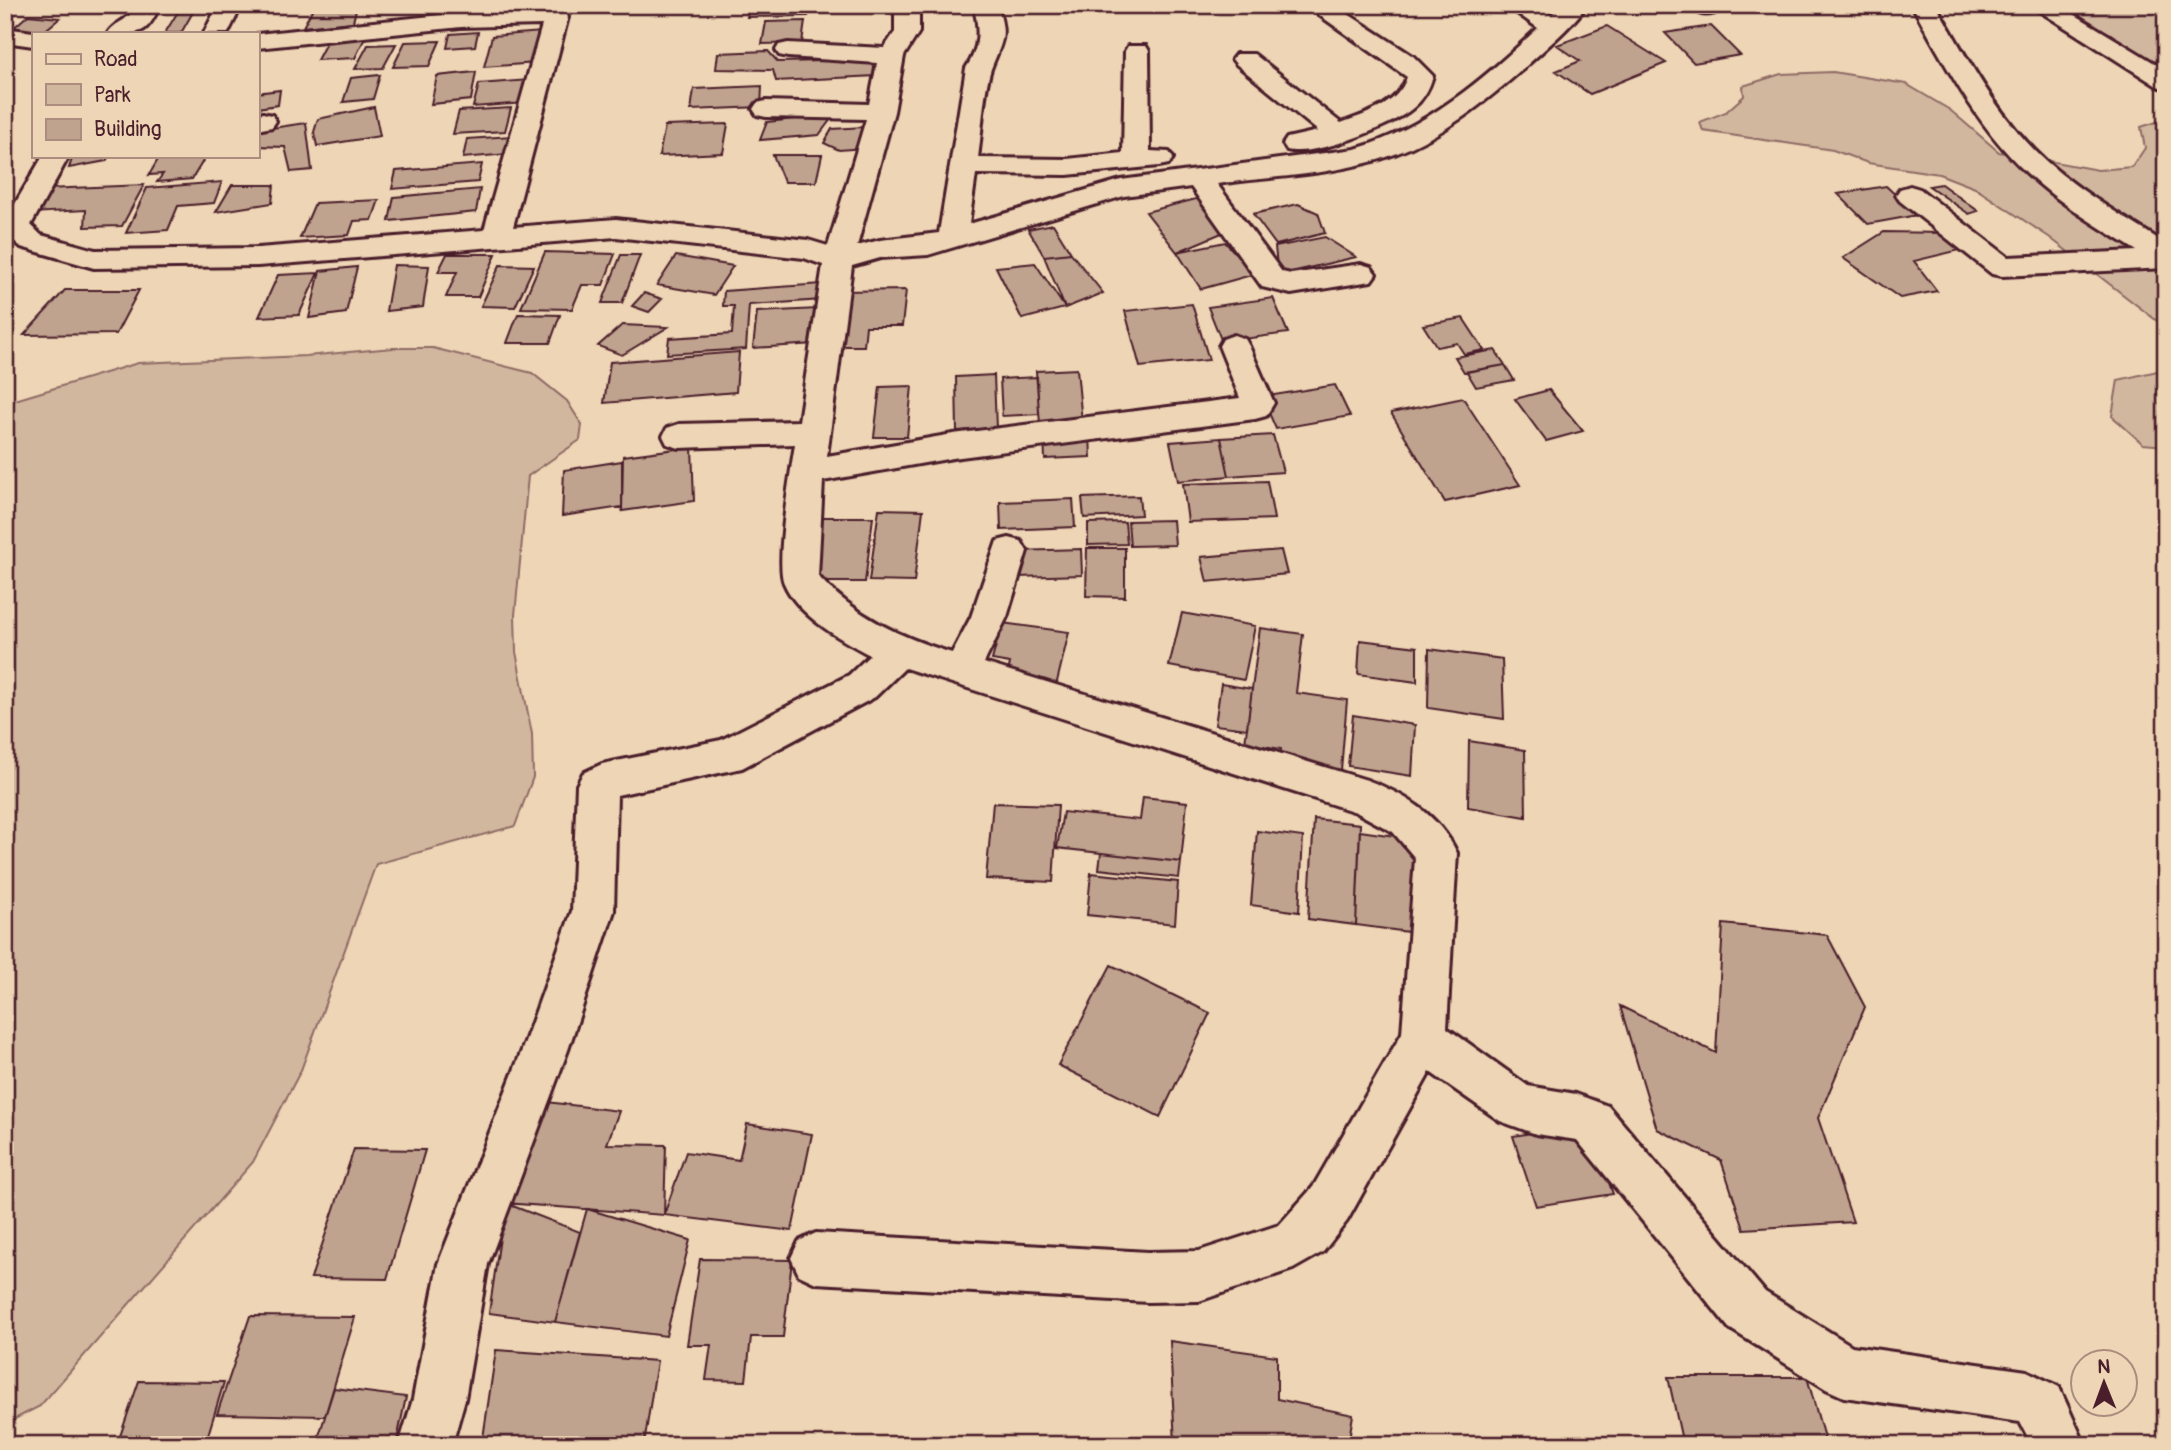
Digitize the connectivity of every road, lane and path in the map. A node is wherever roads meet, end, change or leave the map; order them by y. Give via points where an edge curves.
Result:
1 (148, 5) edge
2 (230, 5) edge
3 (907, 5) edge
4 (985, 5) edge
5 (1317, 5) edge
6 (1518, 5) edge
7 (1575, 5) edge
8 (1924, 5) edge
9 (2042, 5) edge
10 (465, 13) edge
11 (1554, 27) junction
12 (122, 32) edge
13 (216, 32) edge
14 (5, 35) edge
15 (32, 38) edge
16 (259, 41) edge
17 (788, 50) dead end
18 (1137, 51) dead end
19 (891, 56) junction
20 (1245, 59) dead end
21 (2166, 81) edge
22 (766, 109) dead end
23 (881, 112) junction
24 (1338, 134) junction
25 (55, 158) edge
26 (1137, 160) junction
27 (966, 166) junction
28 (1198, 177) junction
29 (1910, 195) dead end
30 (496, 239) junction
31 (952, 239) junction
32 (2166, 258) edge
33 (838, 260) junction
34 (1361, 274) dead end
35 (1234, 346) dead end
36 (816, 432) junction
37 (679, 436) dead end
38 (807, 472) junction
39 (1009, 551) dead end
40 (898, 651) junction
41 (962, 670) junction
42 (1424, 1038) junction
43 (816, 1258) dead end
44 (425, 1445) edge
45 (2059, 1445) edge

1 - 12 street via 141,23
2 - 13 street
3 - 19 street via 907,32
4 - 27 street via 991,21 988,58 979,68
5 - 24 street via 1420,76 1413,93 1384,117
6 - 11 street
7 - 11 street
8 - 32 street via 1981,100 2022,154
9 - 21 street
10 - 16 street
10 - 30 street via 558,19
11 - 28 street via 1456,110 1389,149
14 - 15 street
17 - 19 street
18 - 26 street
19 - 23 street
20 - 24 street
22 - 23 street
23 - 33 street
24 - 26 street via 1247,152
25 - 30 street via 17,225 20,234 94,259 258,257
26 - 27 street via 1067,167
27 - 31 street
28 - 31 street via 1096,193
28 - 34 street via 1272,279 1292,284
29 - 32 street via 2002,267
30 - 33 street via 636,229 808,250
31 - 33 street
33 - 36 street
35 - 38 street via 1258,403 1255,408 953,446
36 - 37 street
36 - 38 street
38 - 40 street via 800,580 848,627
39 - 41 street via 989,617
40 - 41 street
40 - 44 street via 862,686 728,756 597,785 593,911 463,1264 439,1399
41 - 42 street via 1367,798 1407,819 1436,853
42 - 43 street via 1330,1204 1293,1245 1199,1276
42 - 45 street via 1473,1077 1527,1109 1576,1115 1592,1122 1747,1310 1828,1363 1872,1376 2027,1397 2041,1405

